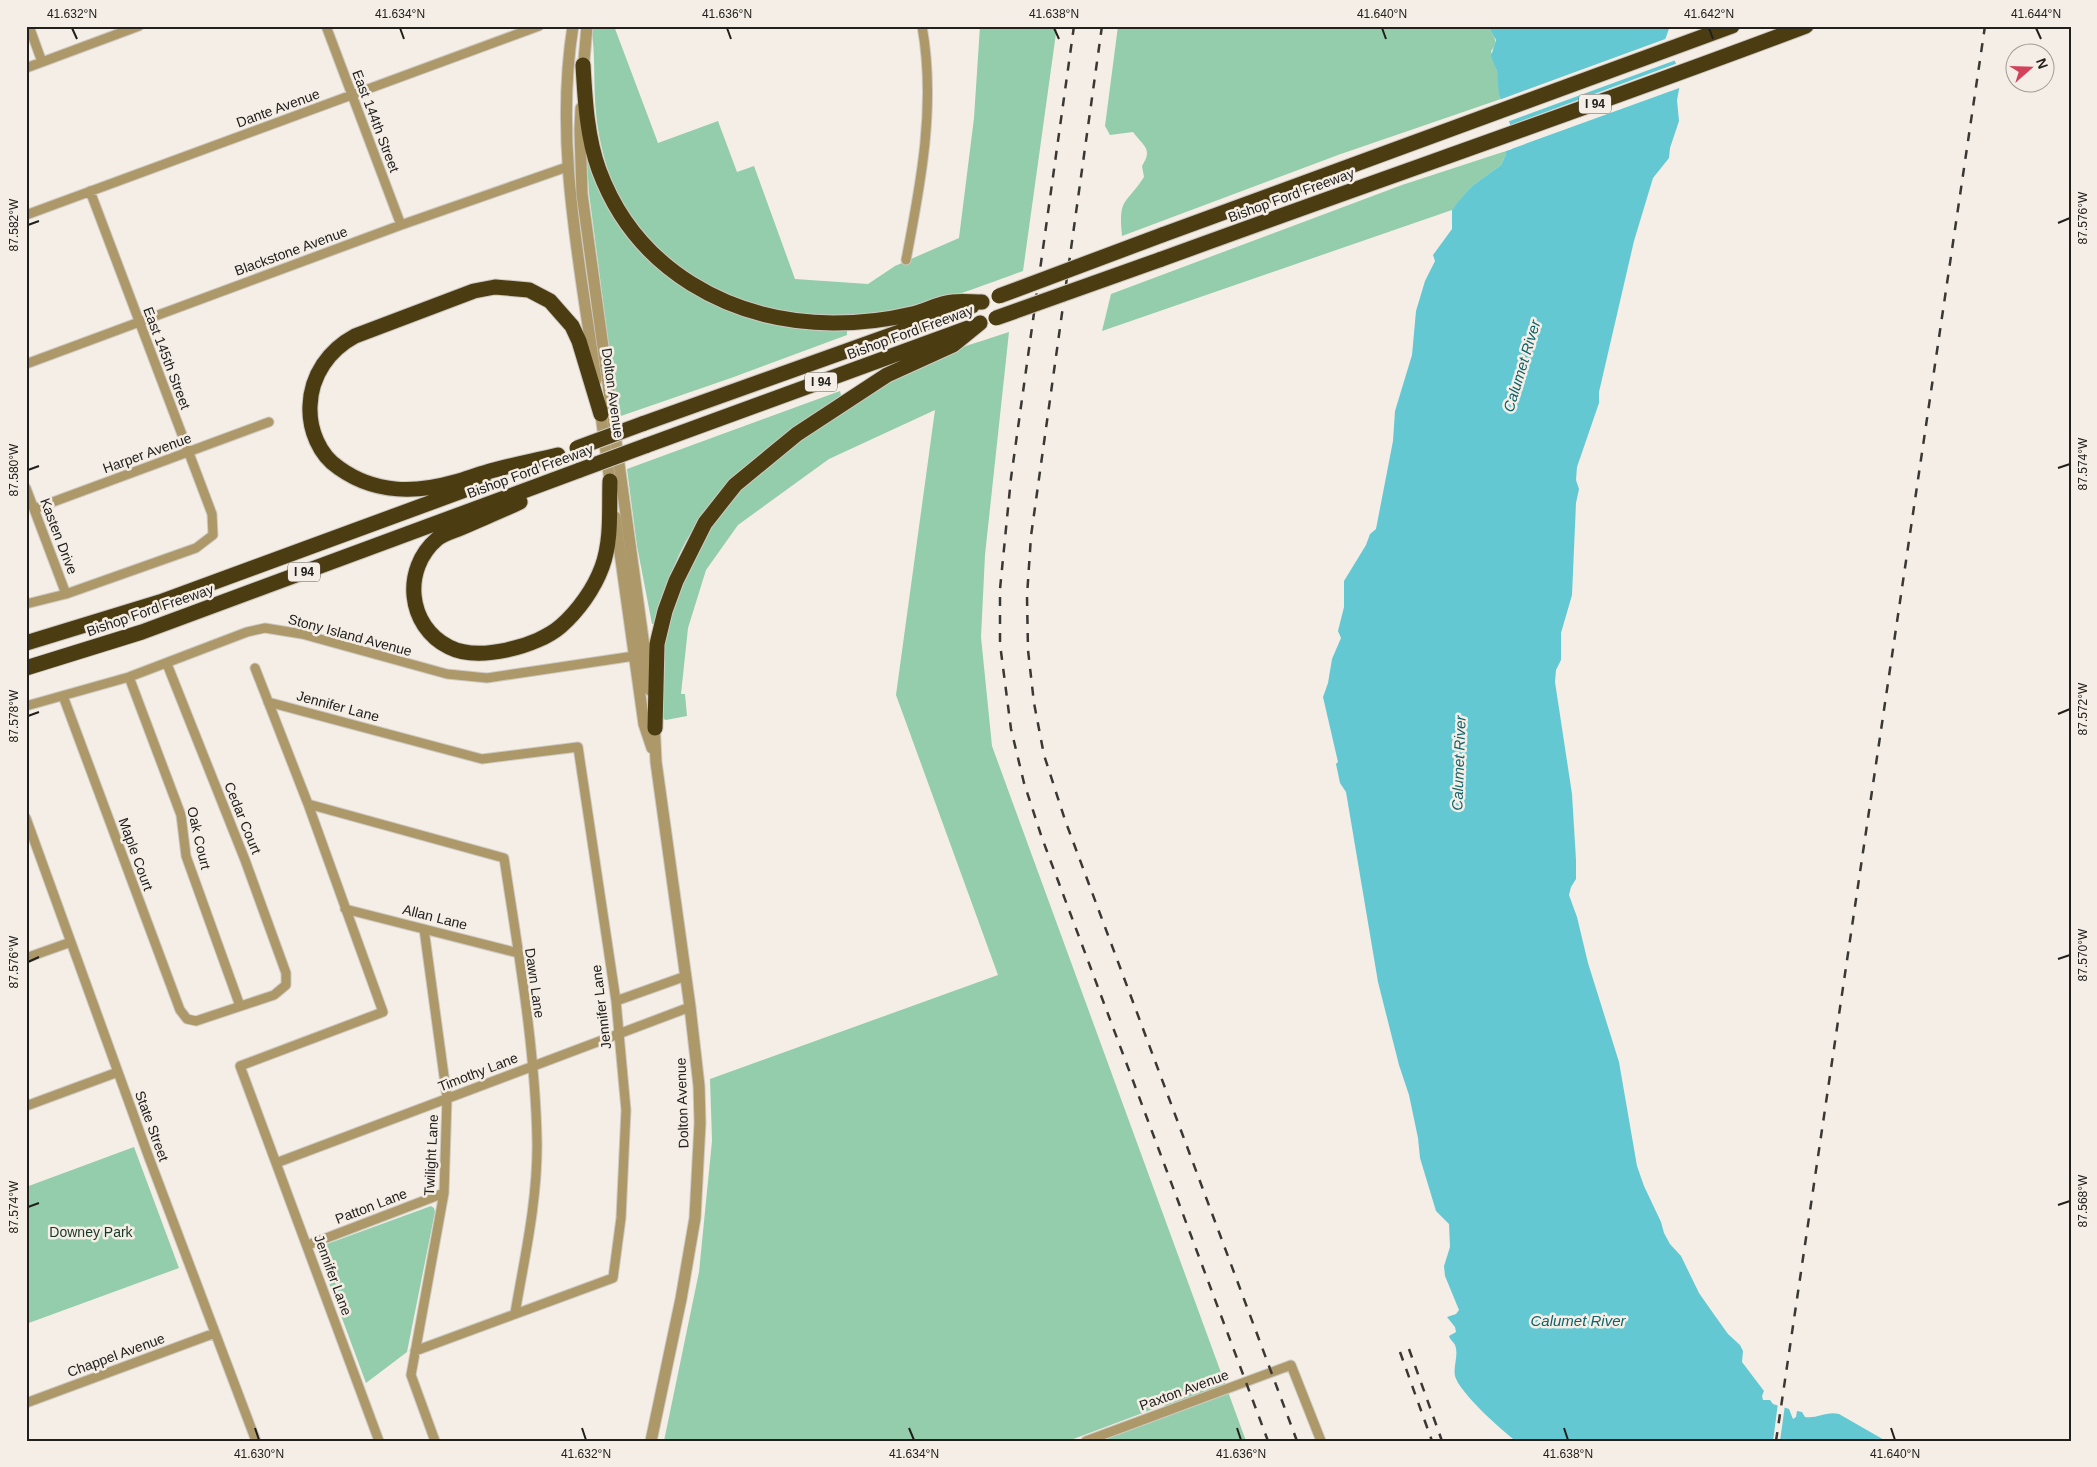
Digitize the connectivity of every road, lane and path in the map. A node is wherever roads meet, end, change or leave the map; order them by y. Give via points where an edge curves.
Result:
1 (29, 26) edge
2 (139, 26) edge
3 (326, 26) edge
4 (539, 26) edge
5 (573, 26) edge
6 (587, 26) edge
7 (922, 26) edge
8 (1732, 26) edge
9 (1806, 26) edge
10 (42, 62) junction
11 (583, 65) junction
12 (26, 68) edge
13 (352, 96) junction
14 (567, 167) junction
15 (90, 192) junction
16 (26, 215) edge
17 (401, 225) junction
18 (906, 260) dead end
19 (982, 302) junction
20 (139, 322) junction
21 (980, 323) junction
22 (26, 364) edge
23 (601, 414) junction
24 (269, 422) dead end
25 (188, 453) junction
26 (558, 456) junction
27 (565, 475) junction
28 (610, 481) junction
29 (26, 488) edge
30 (34, 509) junction
31 (66, 594) junction
32 (26, 604) edge
33 (26, 643) edge
34 (640, 655) junction
35 (167, 664) junction
36 (26, 668) edge
37 (255, 668) dead end
38 (129, 676) junction
39 (63, 696) junction
40 (268, 702) junction
41 (26, 706) edge
42 (655, 728) junction
43 (656, 762) junction
44 (308, 804) junction
45 (26, 818) edge
46 (345, 909) junction
47 (424, 929) junction
48 (71, 942) junction
49 (518, 952) junction
50 (26, 958) edge
51 (686, 976) junction
52 (616, 1001) junction
53 (240, 1006) junction
54 (690, 1007) junction
55 (619, 1032) junction
56 (533, 1066) junction
57 (118, 1072) junction
58 (448, 1098) junction
59 (26, 1106) edge
60 (276, 1163) junction
61 (444, 1193) junction
62 (308, 1245) junction
63 (515, 1313) junction
64 (215, 1333) junction
65 (415, 1351) junction
66 (26, 1403) edge
67 (256, 1441) edge
68 (379, 1441) edge
69 (435, 1441) edge
70 (651, 1441) edge
71 (1086, 1441) edge
72 (1321, 1441) edge

1 - 10 street
2 - 10 street
3 - 13 street, East 144th Street
4 - 13 street, Dante Avenue
5 - 14 street, Dolton Avenue via 566,98
6 - 11 street, Dolton Avenue
7 - 18 street via 926,66 925,140
8 - 19 highway, Bishop Ford Freeway / I 94, bridge
9 - 21 highway, Bishop Ford Freeway / I 94, bridge via 1438,161
10 - 12 street
11 - 19 highway via 592,143 611,196 630,228 651,251 671,271 702,291 758,314 794,321 833,323 894,318 951,302
11 - 34 street, Dolton Avenue via 582,194
13 - 15 street, Dante Avenue
13 - 17 street, East 144th Street
14 - 17 street, Blackstone Avenue
14 - 23 street, Dolton Avenue
15 - 16 street, Dante Avenue
15 - 20 street, East 145th Street
17 - 20 street, Blackstone Avenue
19 - 26 highway, Bishop Ford Freeway / I 94, bridge
20 - 22 street, Blackstone Avenue
20 - 25 street, East 145th Street
21 - 27 highway, Bishop Ford Freeway / I 94, bridge
21 - 42 highway via 953,345 887,375 797,434 735,485 705,523 665,611 657,644
23 - 26 highway via 572,326 550,301 515,287 474,292 355,336 344,342 319,369 310,395 310,414 320,450 352,478 374,487 400,490 430,488
23 - 28 street, Dolton Avenue
24 - 25 street, Harper Avenue
25 - 30 street, Harper Avenue
25 - 31 street, East 145th Street via 212,514 213,535 196,548
26 - 33 highway, Bishop Ford Freeway / I 94 via 160,602
27 - 28 highway via 536,494 438,538 423,554 414,574 413,599 420,619 434,637 469,654 503,651 533,642 560,627 584,601 602,568 609,540
27 - 36 highway, Bishop Ford Freeway / I 94 via 142,632
28 - 34 street, Dolton Avenue
29 - 30 street, Kasten Drive
30 - 31 street, Kasten Drive
31 - 32 street
34 - 35 street, Stony Island Avenue via 487,678 447,674 322,639 265,628
34 - 42 street, Dolton Avenue
34 - 43 street, Dolton Avenue via 644,724
35 - 38 street, Stony Island Avenue
35 - 53 street, Cedar Court via 286,973 286,985 274,995
37 - 40 street, Jennifer Lane
38 - 39 street, Stony Island Avenue
38 - 53 street, Oak Court via 180,815 186,856
39 - 41 street, Stony Island Avenue
39 - 53 street, Maple Court via 180,1010 187,1019 196,1020
40 - 44 street, Jennifer Lane
40 - 52 street, Jennifer Lane via 482,759 578,748
42 - 43 street, Dolton Avenue
43 - 51 street, Dolton Avenue
44 - 46 street, Jennifer Lane
44 - 49 street, Dawn Lane via 504,858
45 - 48 street, State Street
46 - 47 street, Allan Lane
46 - 60 street, Jennifer Lane via 383,1012 240,1066
47 - 49 street, Allan Lane
47 - 58 street, Twilight Lane
48 - 50 street
48 - 57 street, State Street
49 - 56 street, Dawn Lane
51 - 52 street
51 - 54 street, Dolton Avenue
52 - 55 street, Jennifer Lane
54 - 55 street, Timothy Lane
54 - 70 street, Dolton Avenue via 700,1123 696,1211
55 - 56 street, Timothy Lane
55 - 63 street, Jennifer Lane via 626,1110 621,1218 613,1278
56 - 58 street, Timothy Lane
56 - 63 street, Dawn Lane via 537,1142 531,1221
57 - 59 street
57 - 64 street, State Street
58 - 60 street, Timothy Lane
58 - 61 street, Twilight Lane
60 - 62 street, Jennifer Lane
61 - 62 street, Patton Lane
61 - 65 street, Twilight Lane
62 - 68 street, Jennifer Lane
63 - 65 street, Jennifer Lane
64 - 66 street, Chappel Avenue
64 - 67 street, State Street
65 - 69 street via 411,1375
71 - 72 street, Paxton Avenue via 1291,1364

